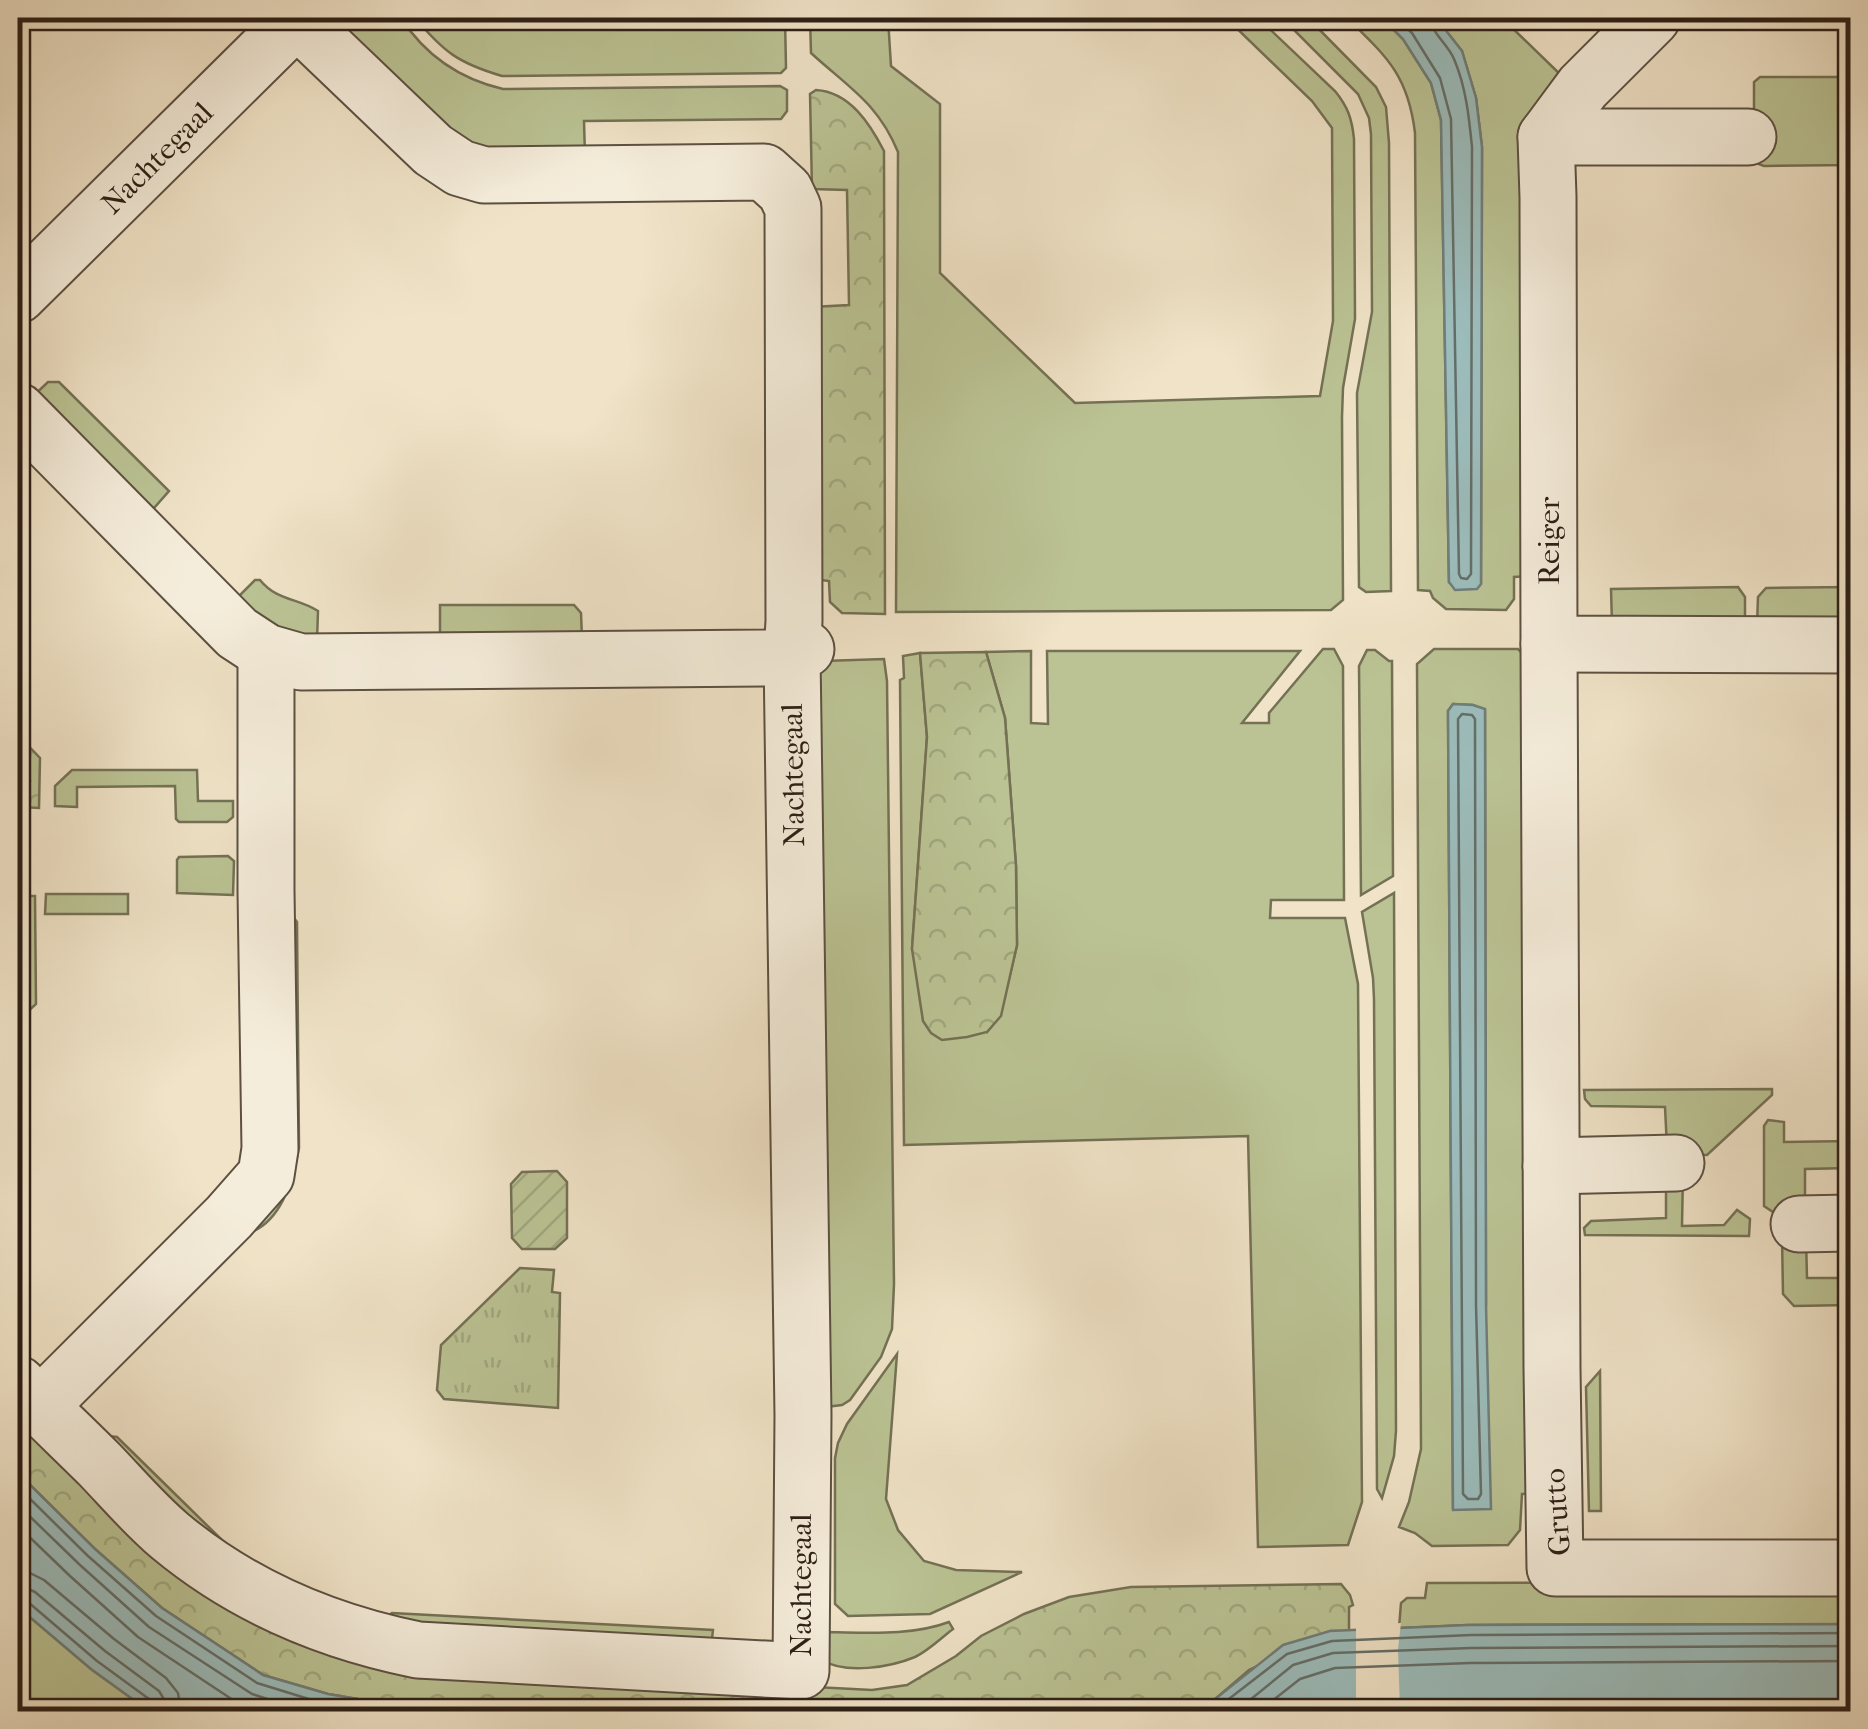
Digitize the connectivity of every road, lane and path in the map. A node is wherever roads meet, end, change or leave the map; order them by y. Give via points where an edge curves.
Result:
1 (1652, 18) edge
2 (296, 19) edge
3 (1748, 136) dead end
4 (1546, 137) junction
5 (18, 295) edge
6 (18, 411) edge
7 (1549, 644) junction
8 (1850, 645) edge
9 (266, 652) junction
10 (799, 652) junction
11 (1676, 1163) dead end
12 (1551, 1166) junction
13 (28, 1396) edge
14 (1850, 1568) edge

1 - 4 street via 1583,87
2 - 5 street, Nachtegaal
2 - 10 street, Nachtegaal via 460,168 484,174 764,172 785,191 793,208
3 - 4 street
4 - 7 street, Reiger
6 - 9 street via 237,633
7 - 8 street
7 - 12 street, Grutto
9 - 10 street via 302,662 765,658
9 - 13 street, Nachtegaal via 266,1176
10 - 13 street, Nachtegaal via 801,1672 434,1652 344,1632 275,1604 199,1559
11 - 12 street
12 - 14 street, Grutto via 1555,1568

